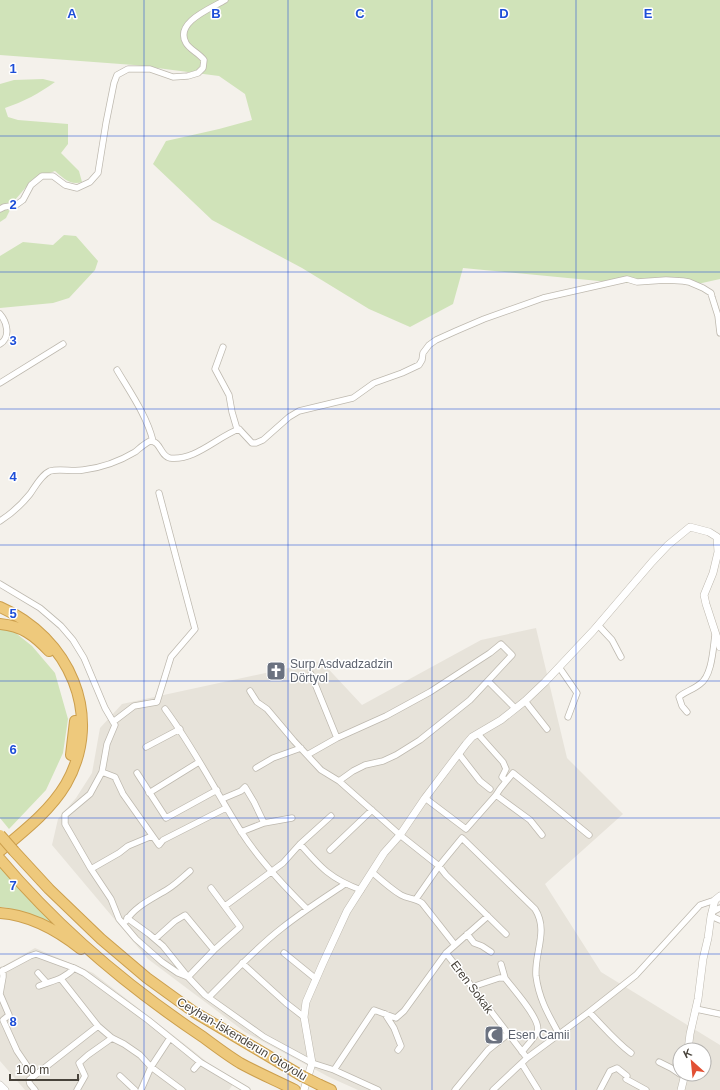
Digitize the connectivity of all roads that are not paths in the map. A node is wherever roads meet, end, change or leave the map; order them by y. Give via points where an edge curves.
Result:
1 (225, 0) edge
2 (0, 210) edge
3 (0, 314) edge
4 (720, 333) edge
5 (0, 344) edge
6 (63, 344) dead end
7 (223, 347) dead end
8 (117, 370) dead end
9 (0, 382) edge
10 (239, 429) junction
11 (153, 441) junction
12 (159, 493) dead end
13 (0, 521) edge
14 (0, 584) edge
15 (0, 607) edge
16 (0, 624) edge
17 (598, 625) junction
18 (715, 635) junction
19 (720, 647) edge
20 (621, 657) dead end
21 (559, 667) junction
22 (311, 674) dead end
23 (488, 681) junction
24 (250, 691) dead end
25 (525, 701) junction
26 (515, 708) junction
27 (164, 709) dead end
28 (687, 712) dead end
29 (568, 717) dead end
30 (113, 722) junction
31 (180, 729) junction
32 (547, 729) dead end
33 (478, 734) junction
34 (336, 738) junction
35 (146, 747) dead end
36 (301, 748) junction
37 (459, 754) junction
38 (308, 755) junction
39 (199, 762) junction
40 (256, 768) dead end
41 (102, 772) junction
42 (137, 773) dead end
43 (339, 781) junction
44 (506, 781) junction
45 (490, 789) dead end
46 (217, 790) junction
47 (149, 793) junction
48 (496, 795) junction
49 (425, 798) junction
50 (222, 799) junction
51 (226, 808) junction
52 (372, 810) junction
53 (331, 816) dead end
54 (292, 818) dead end
55 (264, 823) junction
56 (241, 832) junction
57 (0, 835) edge
58 (400, 835) junction
59 (542, 835) dead end
60 (589, 835) dead end
61 (152, 836) junction
62 (0, 842) edge
63 (300, 844) junction
64 (330, 850) dead end
65 (0, 851) edge
66 (1, 861) edge
67 (439, 866) junction
68 (91, 869) junction
69 (190, 872) dead end
70 (272, 872) junction
71 (372, 872) junction
72 (345, 884) junction
73 (211, 888) dead end
74 (361, 890) junction
75 (718, 898) edge
76 (416, 899) junction
77 (224, 906) junction
78 (720, 908) edge
79 (307, 909) junction
80 (0, 913) edge
81 (712, 914) junction
82 (488, 916) junction
83 (127, 918) junction
84 (720, 920) edge
85 (124, 924) junction
86 (467, 934) junction
87 (506, 934) dead end
88 (155, 939) junction
89 (455, 945) junction
90 (214, 950) junction
91 (491, 952) dead end
92 (284, 953) dead end
93 (446, 953) junction
94 (242, 964) junction
95 (502, 964) dead end
96 (74, 968) junction
97 (1, 971) edge
98 (38, 973) dead end
99 (188, 977) junction
100 (505, 978) junction
101 (60, 979) junction
102 (316, 979) junction
103 (47, 983) junction
104 (39, 986) dead end
105 (472, 987) junction
106 (209, 997) junction
107 (696, 1009) junction
108 (589, 1012) junction
109 (385, 1014) junction
110 (720, 1014) edge
111 (304, 1017) junction
112 (184, 1025) junction
113 (98, 1026) junction
114 (508, 1034) junction
115 (559, 1034) junction
116 (112, 1038) junction
117 (170, 1038) junction
118 (689, 1042) edge
119 (398, 1050) dead end
120 (522, 1052) junction
121 (631, 1052) dead end
122 (527, 1058) junction
123 (200, 1062) junction
124 (659, 1062) dead end
125 (312, 1064) junction
126 (522, 1064) junction
127 (151, 1066) junction
128 (194, 1069) dead end
129 (672, 1069) edge
130 (334, 1070) junction
131 (34, 1076) junction
132 (120, 1076) dead end
133 (0, 1085) edge
134 (5, 1090) edge
135 (35, 1090) edge
136 (77, 1090) edge
137 (135, 1090) edge
138 (140, 1090) edge
139 (182, 1090) edge
140 (247, 1090) edge
141 (295, 1090) edge
142 (304, 1090) edge
143 (331, 1090) edge
144 (378, 1090) edge
145 (455, 1090) edge
146 (493, 1090) edge
147 (538, 1090) edge
148 (600, 1090) edge
149 (646, 1090) edge

1 - 2 street via 194,17 186,26 185,42 204,60 203,68 198,72 173,77 150,69 128,69 117,75 98,173 90,182 77,188 66,185 53,176 42,176 31,185 23,200
3 - 5 street via 5,320 7,333
4 - 10 street via 715,304 710,293 703,288 690,282 637,282 627,279 538,300 452,332 428,345 419,365 374,383 353,398 299,411 289,416 259,442 252,443
6 - 9 street
7 - 10 street via 215,369 229,395
8 - 11 street via 151,431
10 - 11 street via 195,453 178,457 166,456
11 - 13 street via 126,457 93,468 50,472 7,517
12 - 30 street via 195,629 171,657 157,702 134,706
14 - 30 street via 40,608 73,640
15 - 65 highway via 24,620 44,636 68,667 79,701 81,740 66,783 51,804
16 - 62 highway via 22,628 52,655 68,685 75,720 70,758 61,780 47,800
17 - 18 street via 652,562 690,527 717,536 718,552 704,595
17 - 20 street via 612,640
17 - 21 street
18 - 19 street
18 - 28 street via 706,678 679,697
21 - 25 street
21 - 29 street via 577,693
22 - 34 street
23 - 26 street
23 - 34 street via 512,655 501,644 430,692 386,716
23 - 43 street via 470,700 420,740 396,756 383,762 365,765
24 - 36 street via 257,702 267,709
25 - 26 street
25 - 32 street
26 - 33 street via 502,720
27 - 31 street
30 - 41 street via 115,725 107,744
31 - 35 street
31 - 39 street
33 - 37 street via 472,737
33 - 44 street via 503,762 506,769 502,776
34 - 38 street
36 - 38 street
36 - 40 street via 273,758
37 - 45 street via 480,781
37 - 49 street
38 - 43 street via 321,770
39 - 46 street
39 - 47 street
41 - 61 street via 114,777
41 - 68 street via 90,794 65,815 65,824
42 - 47 street
43 - 52 street
44 - 48 street
44 - 60 street via 513,773
46 - 47 street via 166,818
46 - 50 street
48 - 49 street via 466,829
48 - 59 street via 530,820
49 - 58 street
50 - 51 street
50 - 55 street via 241,791 244,787
51 - 56 street
51 - 61 street via 163,840 159,845
52 - 58 street
52 - 64 street
53 - 63 street
54 - 55 street
55 - 56 street
56 - 70 street
57 - 143 highway, Ceyhan-İskenderun Otoyolu, bridge via 49,889 147,978 194,1012 302,1076
58 - 67 street
58 - 71 street via 384,852
61 - 68 street via 128,846 119,854
63 - 70 street
63 - 72 street via 322,869
66 - 112 highway, Ceyhan-İskenderun Otoyolu via 90,951 137,991
67 - 76 street
67 - 82 street
67 - 115 street via 462,838 535,909 542,925 536,975 543,1004
68 - 85 street via 111,898 119,919
69 - 83 street via 137,908
70 - 77 street
70 - 79 street
71 - 74 street
71 - 76 street via 401,894
72 - 74 street
72 - 79 street
73 - 77 street
74 - 102 street via 347,911
75 - 81 street
75 - 108 street via 700,904 636,975
76 - 89 street
77 - 90 street via 240,927
78 - 81 street
79 - 94 street
80 - 112 highway via 28,918 63,935 136,993
81 - 84 street
81 - 107 street
82 - 86 street
82 - 87 street
83 - 85 street
83 - 88 street
85 - 99 street via 136,939 162,962
86 - 89 street
86 - 91 street via 474,943
88 - 90 street via 175,921 185,916
88 - 99 street
89 - 93 street
90 - 99 street
92 - 102 street
93 - 105 street, Eren Sokak
93 - 109 street via 404,1011 396,1018
94 - 106 street
94 - 111 street
95 - 100 street
96 - 97 street via 36,954
96 - 101 street
96 - 117 street
97 - 131 street via 3,977 0,994 9,1015 3,1020 17,1051
98 - 103 street
99 - 106 street
100 - 105 street
100 - 120 street via 534,1016 538,1026 537,1032
101 - 103 street
101 - 113 street
102 - 111 street via 306,1002
103 - 104 street
105 - 114 street, Eren Sokak
106 - 125 street via 264,1037
107 - 110 street
107 - 118 street
108 - 115 street
108 - 121 street
109 - 119 street via 401,1046
109 - 130 street via 374,1010
111 - 125 street
112 - 141 highway, Ceyhan-İskenderun Otoyolu via 241,1063
113 - 116 street
113 - 131 street
114 - 120 street, Eren Sokak
114 - 145 street via 488,1050
115 - 122 street
116 - 127 street via 140,1055
116 - 136 street via 79,1063 85,1076
117 - 123 street
117 - 127 street
120 - 122 street, Eren Sokak
122 - 126 street
123 - 128 street
123 - 140 street
124 - 129 street
125 - 130 street
125 - 142 street
126 - 146 street
126 - 147 street
127 - 138 street
127 - 139 street
130 - 144 street
131 - 135 street via 29,1080
132 - 137 street
133 - 134 street
148 - 149 street via 610,1071 617,1068 627,1076 626,1079

